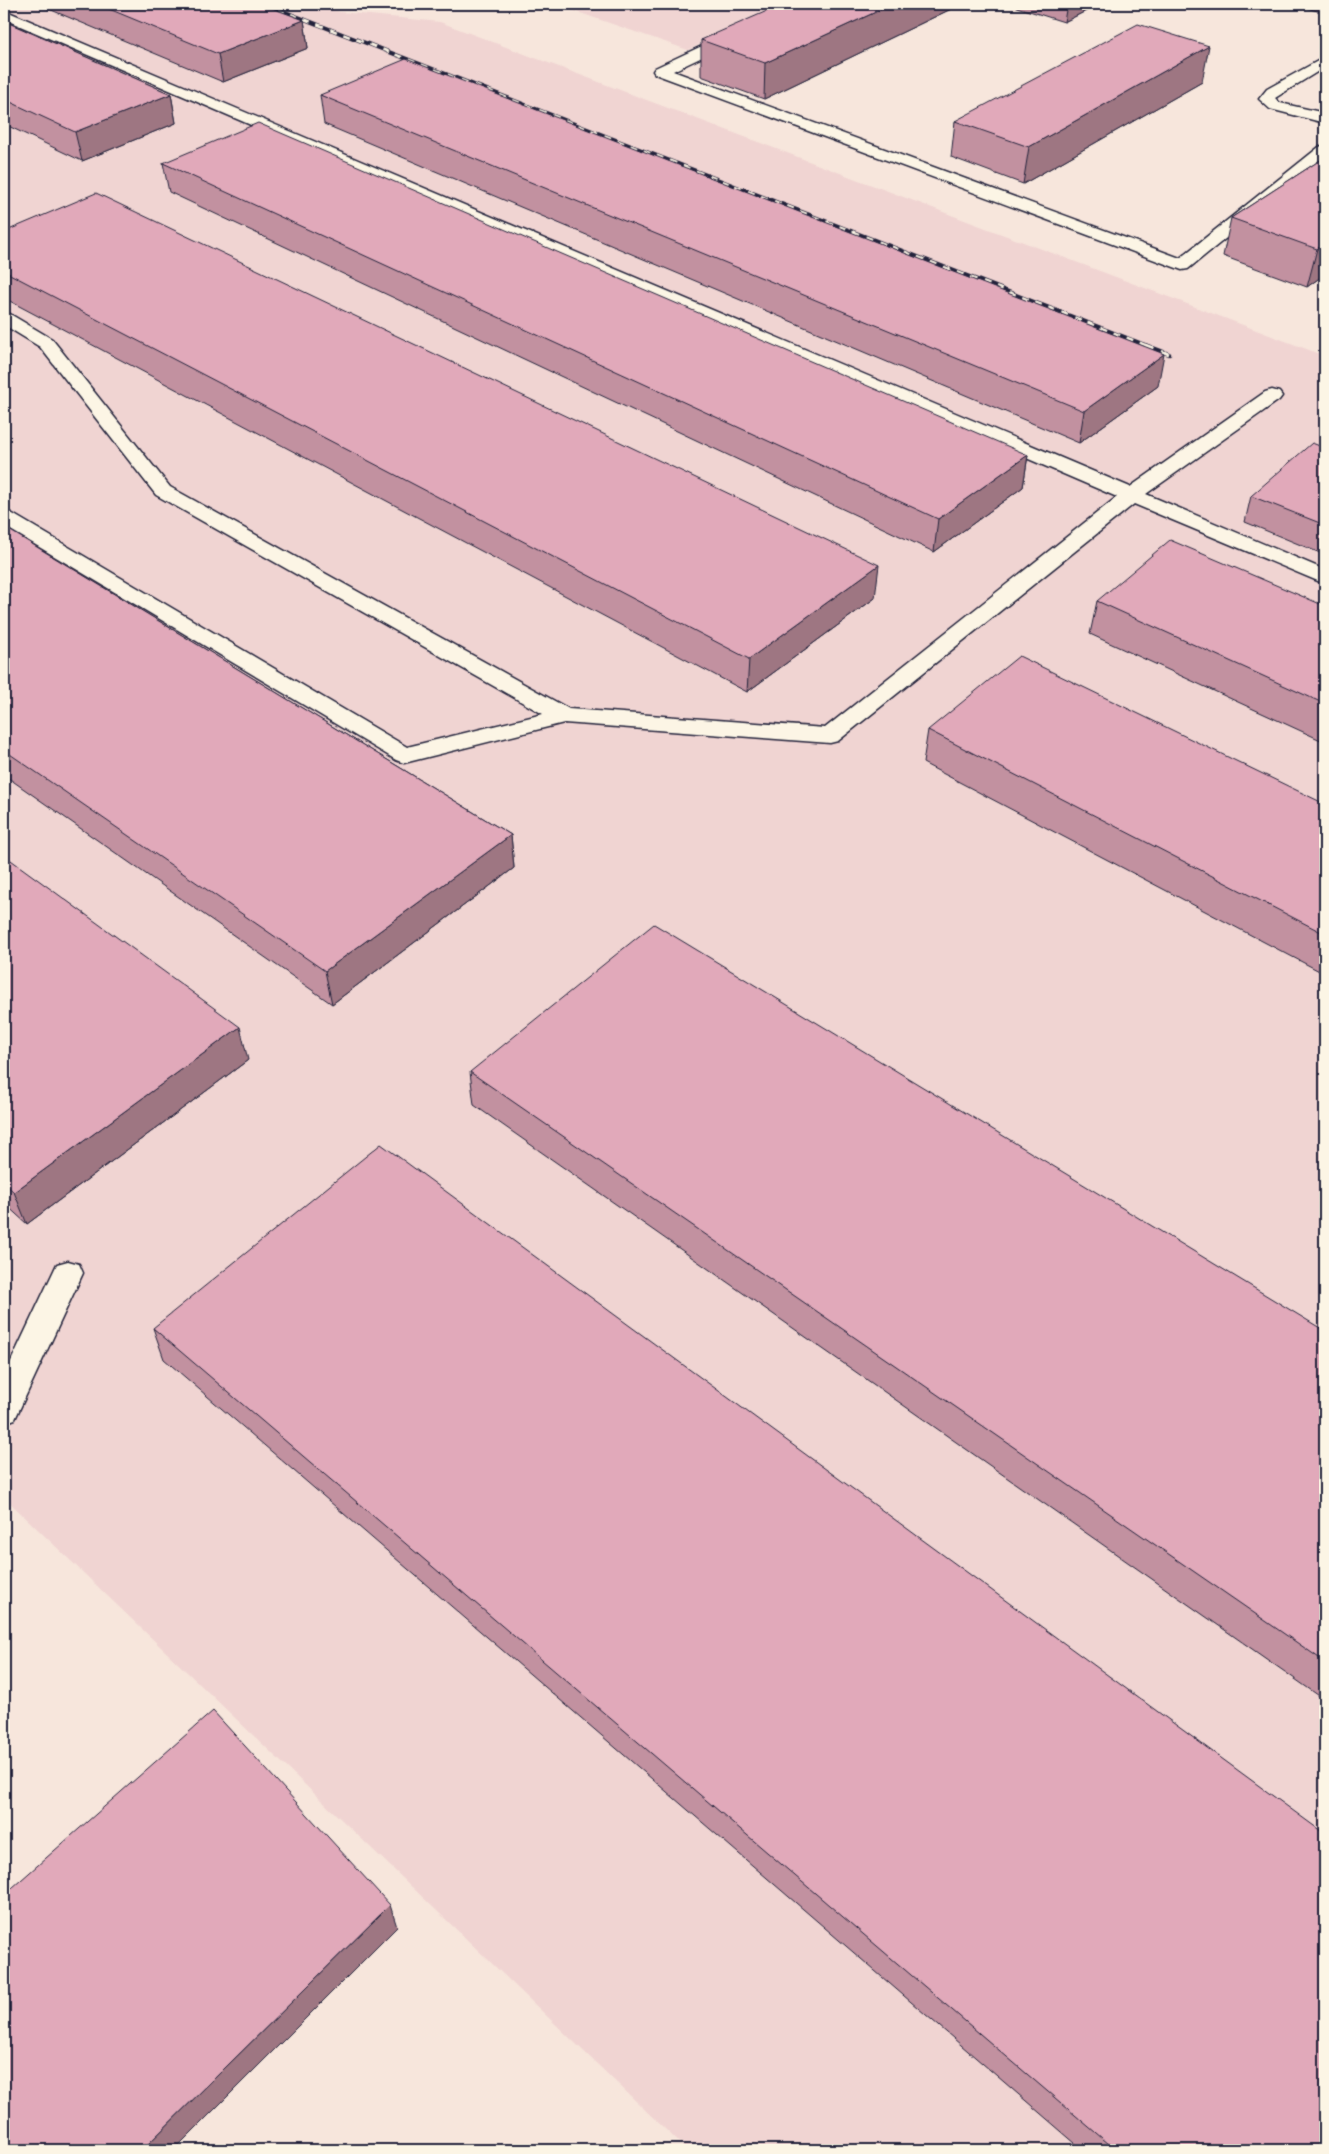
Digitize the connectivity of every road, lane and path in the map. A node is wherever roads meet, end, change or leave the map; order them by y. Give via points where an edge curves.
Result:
1 (802, 4) edge
2 (4, 14) edge
3 (1325, 61) edge
4 (1325, 118) edge
5 (1325, 150) edge
6 (4, 318) edge
7 (1272, 396) dead end
8 (1132, 495) junction
9 (4, 517) edge
10 (1325, 578) edge
11 (564, 716) junction
12 (68, 1273) dead end
13 (4, 1409) edge

1 - 5 lane via 660,71 1182,265
2 - 8 lane
3 - 4 lane via 1272,92 1267,99 1275,106
6 - 11 lane via 46,343 163,491
7 - 8 lane
8 - 10 lane
8 - 11 lane via 830,736
9 - 11 lane via 404,755
12 - 13 lane

